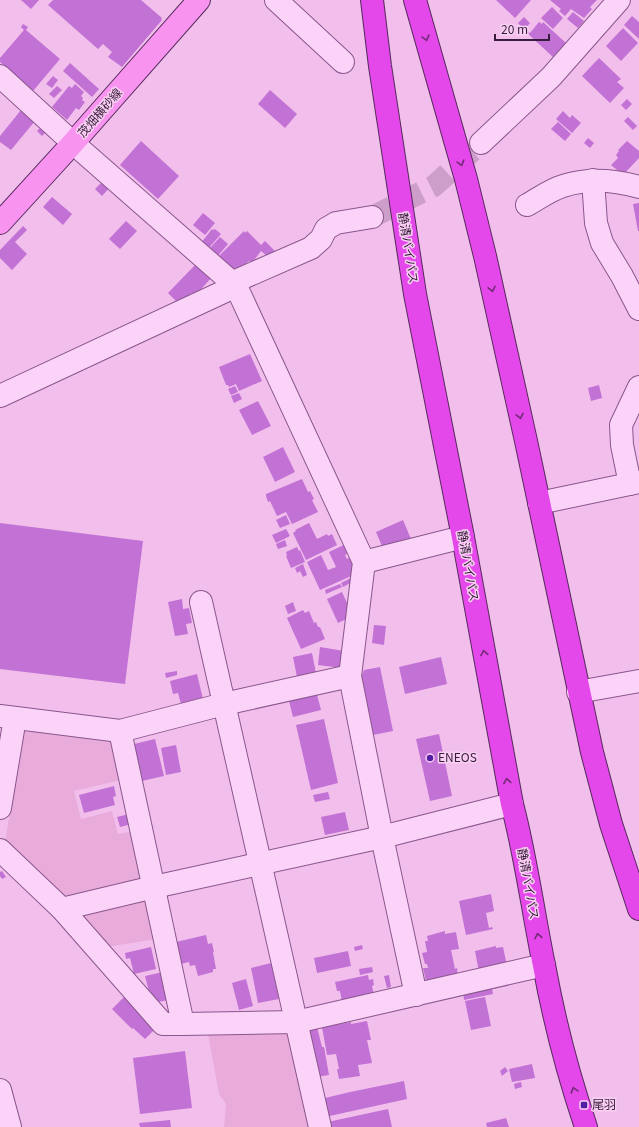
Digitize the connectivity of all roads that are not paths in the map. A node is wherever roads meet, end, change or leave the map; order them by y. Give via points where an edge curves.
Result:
1 (199, 0) edge
2 (276, 0) edge
3 (372, 0) edge
4 (415, 0) edge
5 (619, 0) edge
6 (343, 62) dead end
7 (0, 76) edge
8 (74, 143) junction
9 (481, 143) tunnel mouth
10 (593, 180) junction
11 (639, 187) edge
12 (527, 205) dead end
13 (372, 217) tunnel mouth
14 (0, 223) edge
15 (234, 284) junction
16 (639, 309) edge
17 (639, 388) edge
18 (0, 396) edge
19 (634, 483) edge
20 (539, 503) junction
21 (463, 537) junction
22 (364, 562) junction
23 (201, 602) dead end
24 (350, 676) junction
25 (639, 680) edge
26 (578, 692) junction
27 (224, 704) junction
28 (7, 717) edge
29 (120, 731) junction
30 (512, 804) junction
31 (0, 808) edge
32 (382, 837) junction
33 (0, 850) edge
34 (261, 863) junction
35 (154, 887) junction
36 (637, 901) edge
37 (62, 909) junction
38 (544, 965) junction
39 (416, 995) junction
40 (296, 1022) junction
41 (184, 1024) junction
42 (0, 1090) edge
43 (10, 1127) edge
44 (320, 1127) edge
45 (586, 1127) edge

1 - 8 main road, 茂畑横砂線
2 - 6 street
3 - 21 highway, 静清バイパス via 415,294
4 -> 20 highway via 464,171 485,256
5 - 9 street via 551,77
7 - 8 street
8 - 14 main road, 茂畑横砂線
8 - 15 street
10 - 11 street via 619,181
10 - 12 street via 562,186
10 - 16 street via 596,223 602,243
13 - 15 street via 336,223 326,230 311,248
15 - 18 street
15 - 22 street
17 - 19 street via 621,424 622,445
19 - 20 street
20 - 26 highway
21 - 22 street
30 -> 21 highway, 静清バイパス
22 - 24 street
23 - 27 street
24 - 27 street
24 - 32 street
25 - 26 street
26 - 36 highway via 611,824
27 - 29 street
27 - 34 street
28 - 29 street
28 - 31 street
29 - 35 street
30 - 32 street
38 -> 30 highway, 静清バイパス
32 - 34 street
32 - 39 street
33 - 37 street
34 - 35 street
34 - 40 street
35 - 37 street
35 - 41 street
37 - 41 street via 163,1024
38 - 39 street
45 -> 38 highway, 静清バイパス via 561,1044
39 - 40 street
40 - 41 street
40 - 44 street
42 - 43 street

